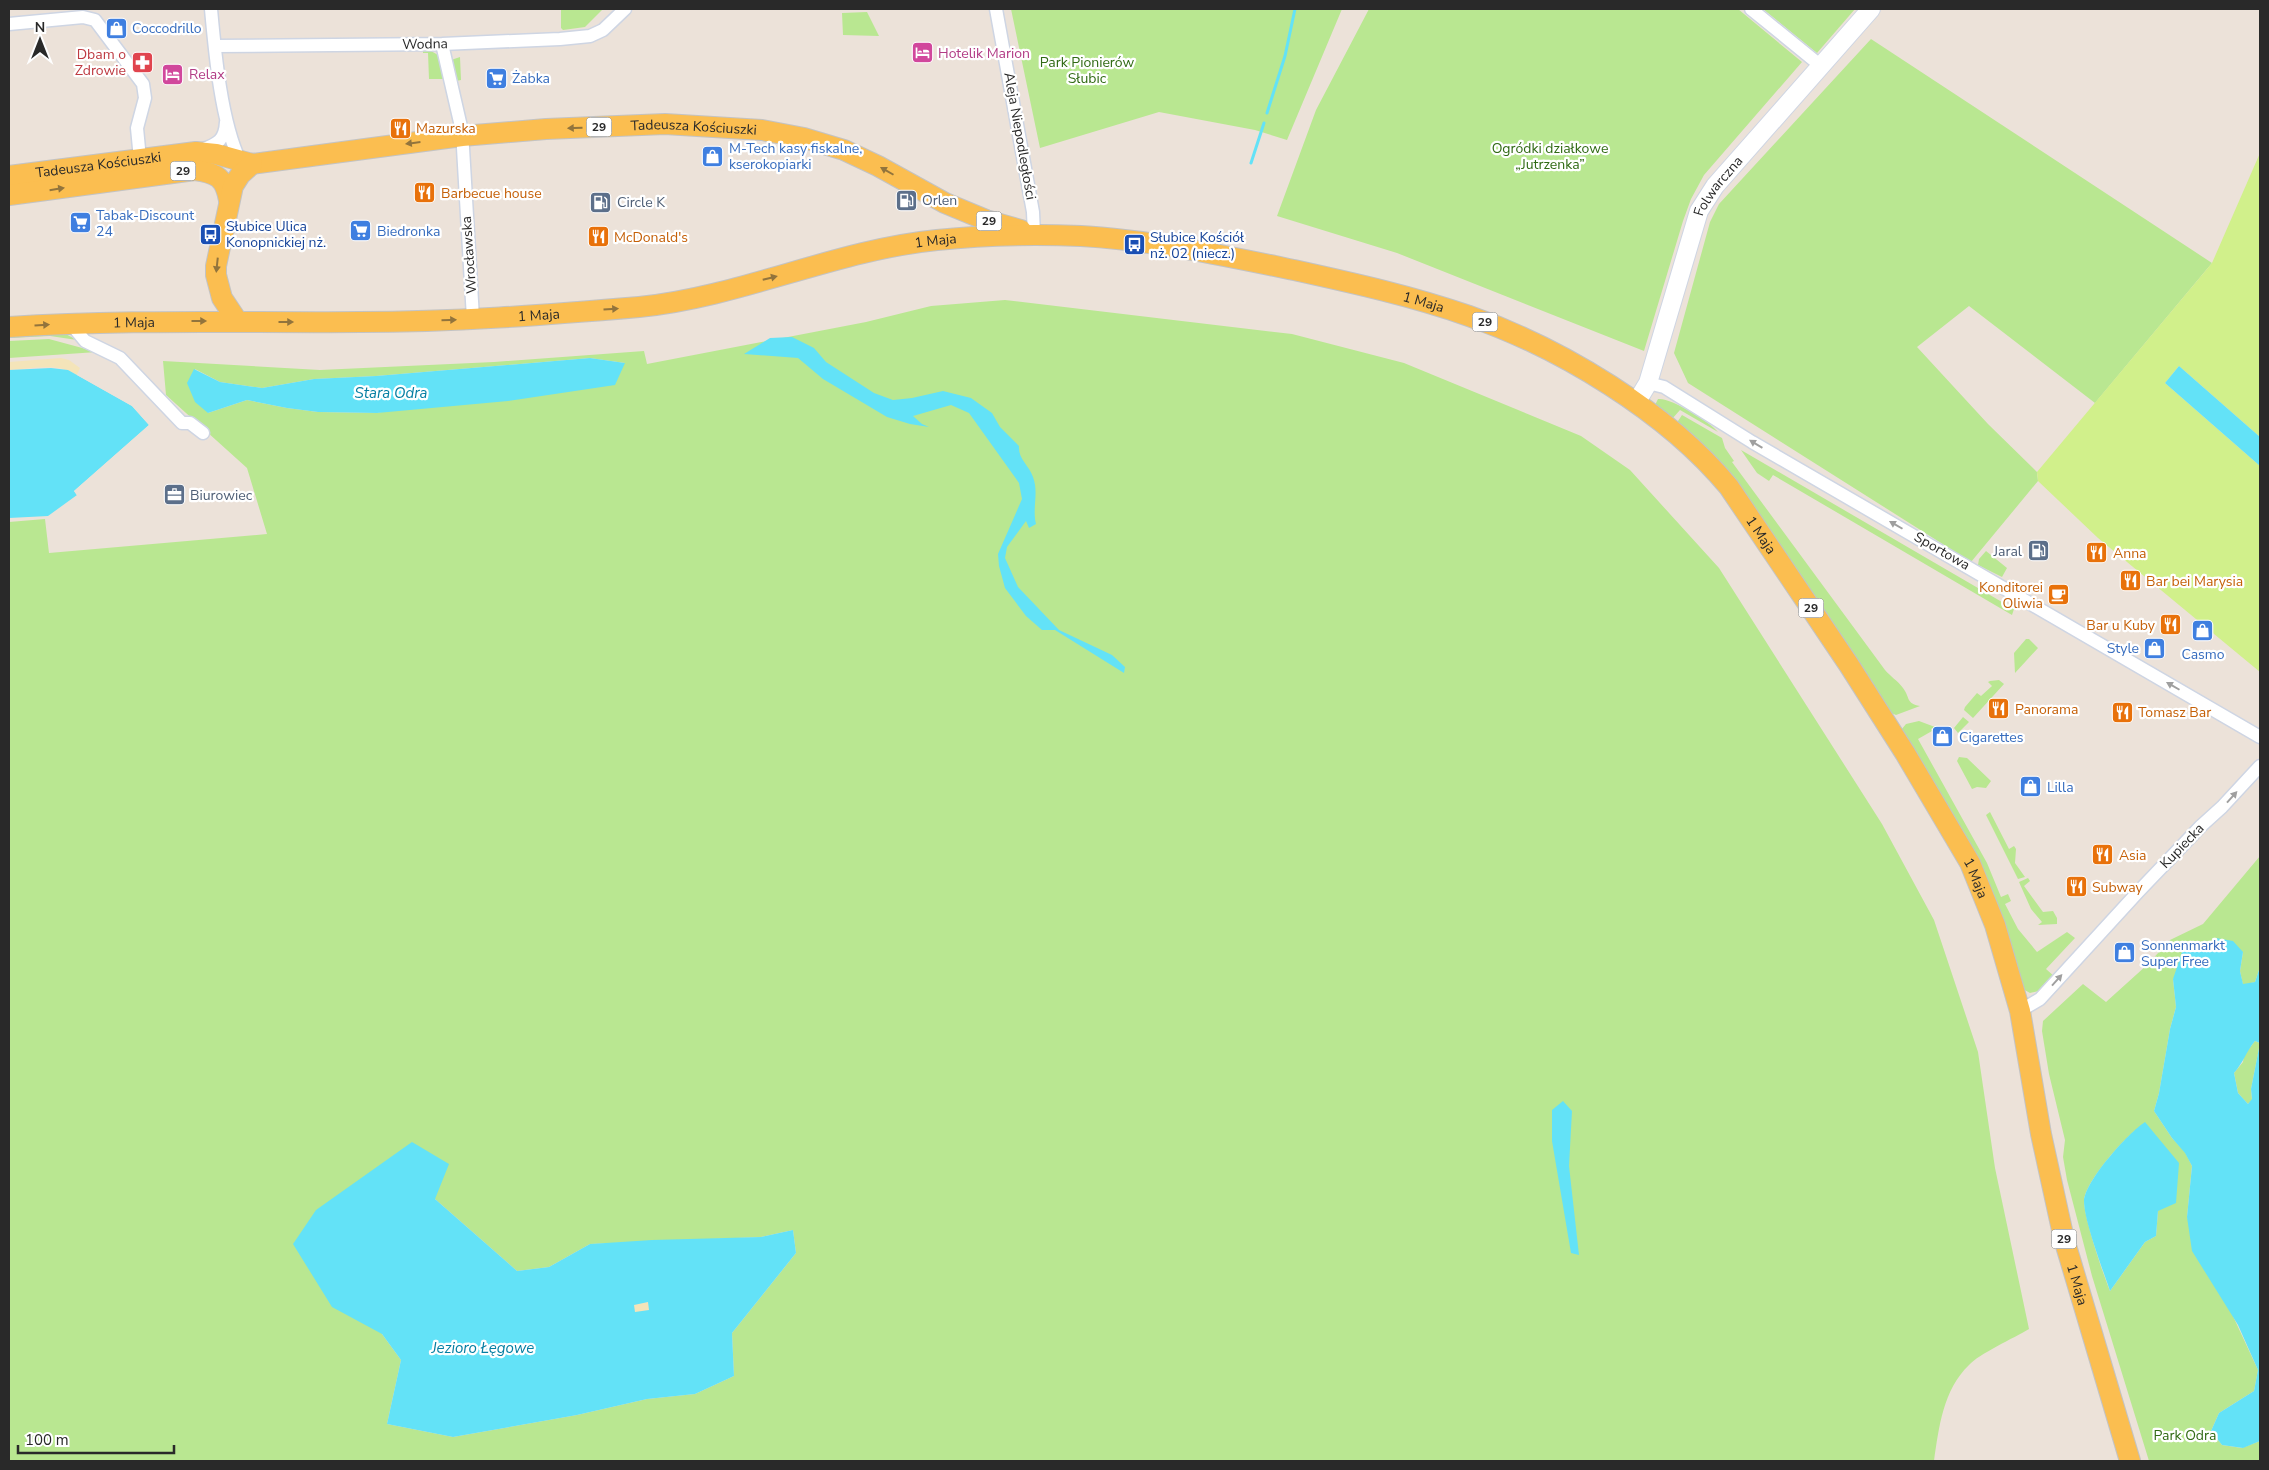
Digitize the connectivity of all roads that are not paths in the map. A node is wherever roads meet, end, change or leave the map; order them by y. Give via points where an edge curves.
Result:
1 (211, 9) edge
2 (626, 9) edge
3 (996, 9) edge
4 (1751, 9) edge
5 (1871, 9) edge
6 (9, 24) edge
7 (442, 44) junction
8 (215, 46) junction
9 (1821, 66) junction
10 (227, 119) junction
11 (462, 136) junction
12 (196, 152) junction
13 (140, 159) junction
14 (246, 162) junction
15 (9, 176) edge
16 (9, 195) edge
17 (229, 200) junction
18 (945, 203) junction
19 (1034, 235) junction
20 (942, 240) junction
21 (473, 318) junction
22 (238, 322) junction
23 (70, 323) junction
24 (9, 327) edge
25 (1648, 383) junction
26 (1636, 403) junction
27 (203, 433) dead end
28 (2260, 737) edge
29 (2260, 766) edge
30 (2020, 1011) junction
31 (2130, 1461) edge

1 - 8 street
2 - 7 street, Wodna via 603,30 590,36
3 - 19 street, Aleja Niepodległości via 1032,204
4 - 9 street
5 - 9 street, Folwarczna
6 - 13 street via 83,17 95,20 143,84 146,98 137,128
7 - 8 street, Wodna
7 - 11 street, Wrocławska
8 - 10 street
9 - 25 street, Folwarczna via 1715,186 1699,211
10 - 12 street via 225,135 210,147
10 - 14 street via 234,148
11 -> 14 main road, Tadeusza Kościuszki / 29
18 -> 11 main road, Tadeusza Kościuszki / 29 via 844,150 762,130 665,124
11 - 21 street, Wrocławska
12 - 13 main road, Tadeusza Kościuszki / 29
12 - 14 main road, Tadeusza Kościuszki / 29
13 - 15 main road, Tadeusza Kościuszki / 29
14 - 17 main road
16 -> 17 main road, Tadeusza Kościuszki / 29 via 195,170 221,180 227,188
17 -> 22 main road via 216,275 222,298
18 - 19 main road, Tadeusza Kościuszki / 29
18 - 20 main road via 953,224
19 - 20 main road, 1 Maja / 29
19 - 26 main road, 1 Maja / 29 via 1108,238 1240,259 1440,306 1537,345
21 -> 20 main road, 1 Maja / 29 via 644,306 685,299 880,250
22 -> 21 main road, 1 Maja / 29
23 -> 22 main road, 1 Maja / 29
24 -> 23 main road, 1 Maja / 29
23 - 27 street via 85,341 120,358 182,423 190,423
25 - 26 street, Folwarczna
28 -> 25 street, Sportowa via 1752,442 1664,387
26 - 30 main road, 1 Maja / 29 via 1686,442 1729,487 1905,753 1970,863 1995,925
30 -> 29 street, Kupiecka via 2040,999
30 - 31 main road, 1 Maja / 29 via 2041,1134 2064,1239

